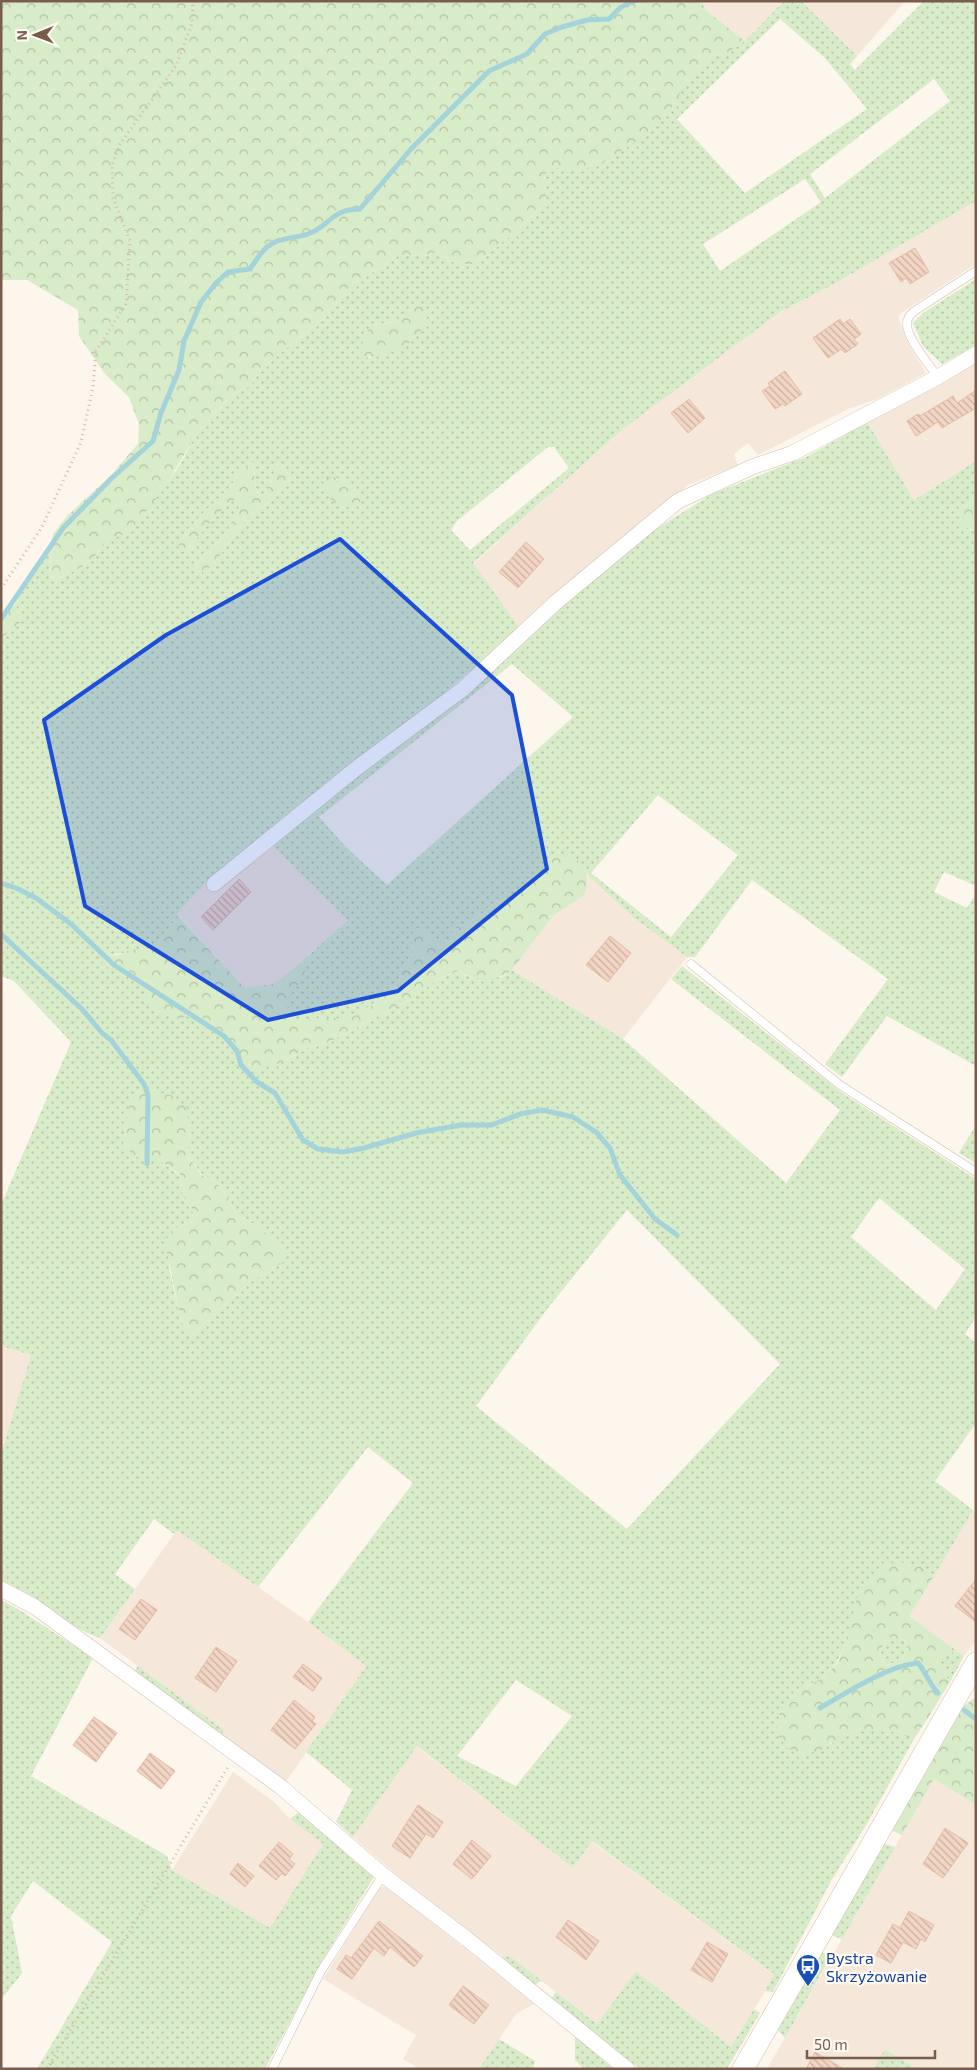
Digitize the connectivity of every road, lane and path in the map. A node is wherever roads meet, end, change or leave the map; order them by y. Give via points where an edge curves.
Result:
1 (193, 1) edge
2 (976, 272) edge
3 (976, 354) edge
4 (938, 377) junction
5 (1, 589) edge
6 (214, 884) dead end
7 (691, 964) dead end
8 (976, 1172) edge
9 (1, 1589) edge
10 (976, 1662) edge
11 (236, 1754) junction
12 (383, 1875) junction
13 (47, 2069) edge
14 (272, 2069) edge
15 (627, 2069) edge
16 (743, 2069) edge

1 - 5 path via 192,24 176,66 120,144 112,164 113,198 130,242 126,304 96,351 93,387 81,442 42,527
2 - 4 lane via 916,310 908,319 910,336
3 - 4 street
4 - 6 street via 793,452 752,467 678,502 555,603 463,689 358,767
7 - 8 lane via 840,1085
9 - 11 street via 35,1607
10 - 16 street
11 - 12 street via 281,1787
11 - 13 path
12 - 14 lane via 320,1971
12 - 15 street

